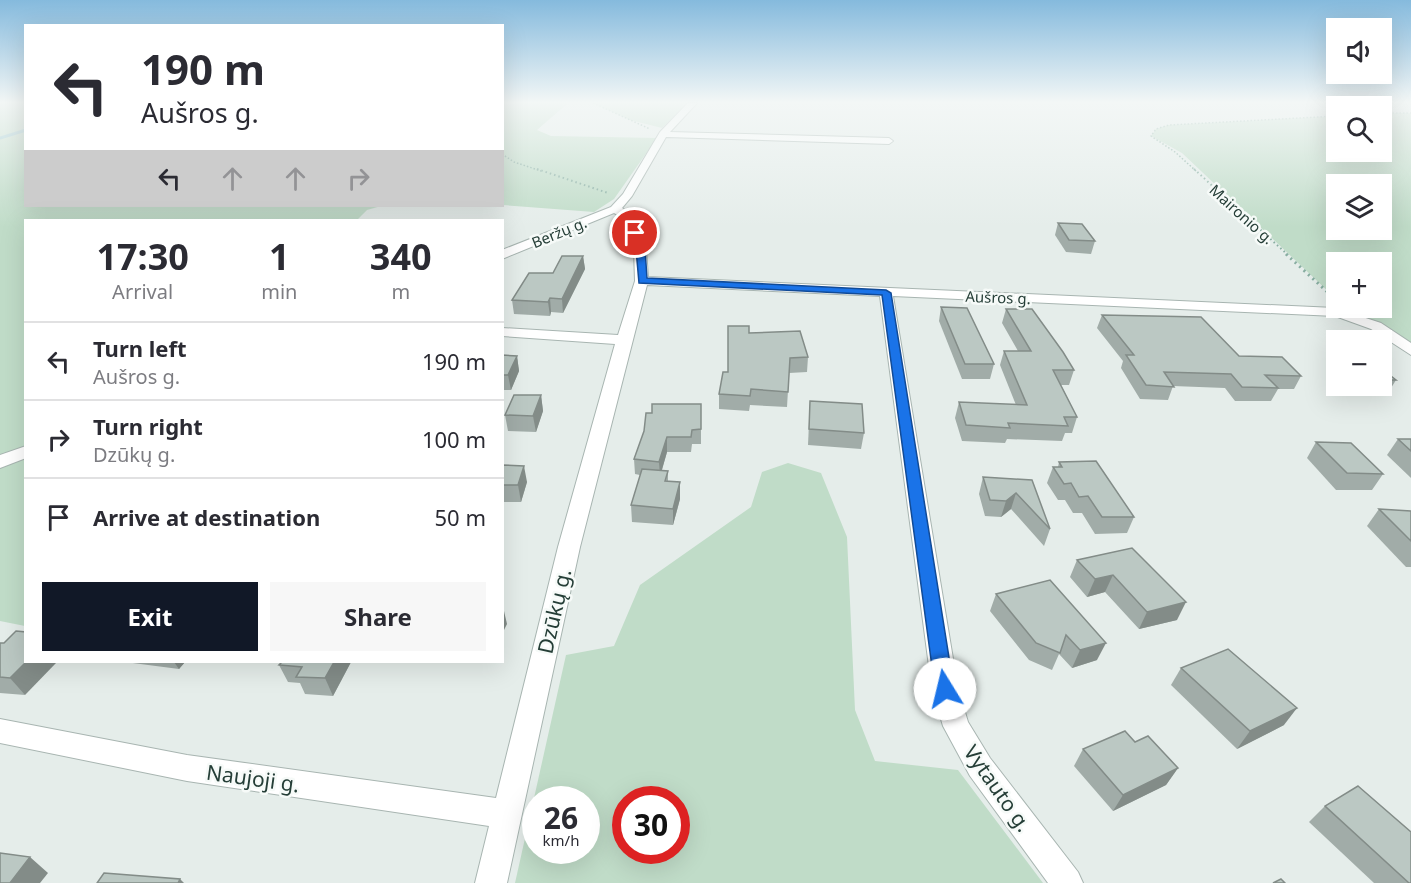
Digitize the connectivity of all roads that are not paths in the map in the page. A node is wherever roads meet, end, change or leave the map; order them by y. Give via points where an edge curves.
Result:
1 (657, 144) edge
2 (621, 202) junction
3 (504, 254) edge
4 (642, 281) junction
5 (886, 293) junction
6 (504, 332) edge
7 (624, 340) junction
8 (1411, 350) edge
9 (24, 452) edge
10 (0, 462) edge
11 (0, 731) edge
12 (508, 814) junction
13 (491, 883) edge
14 (1068, 883) edge

1 - 2 street
2 - 3 street, Beržų g.
2 - 4 street, Dzūkų g. via 640,249
4 - 5 street, Aušros g.
4 - 7 street, Dzūkų g.
5 - 8 street, Aušros g. via 1323,311 1353,316 1386,330
5 - 14 street, Vytauto g. via 945,689 956,726 980,767
6 - 7 street
7 - 12 street, Dzūkų g. via 569,547
9 - 10 street
11 - 12 street, Naujoji g. via 187,768
12 - 13 street, Dzūkų g.

